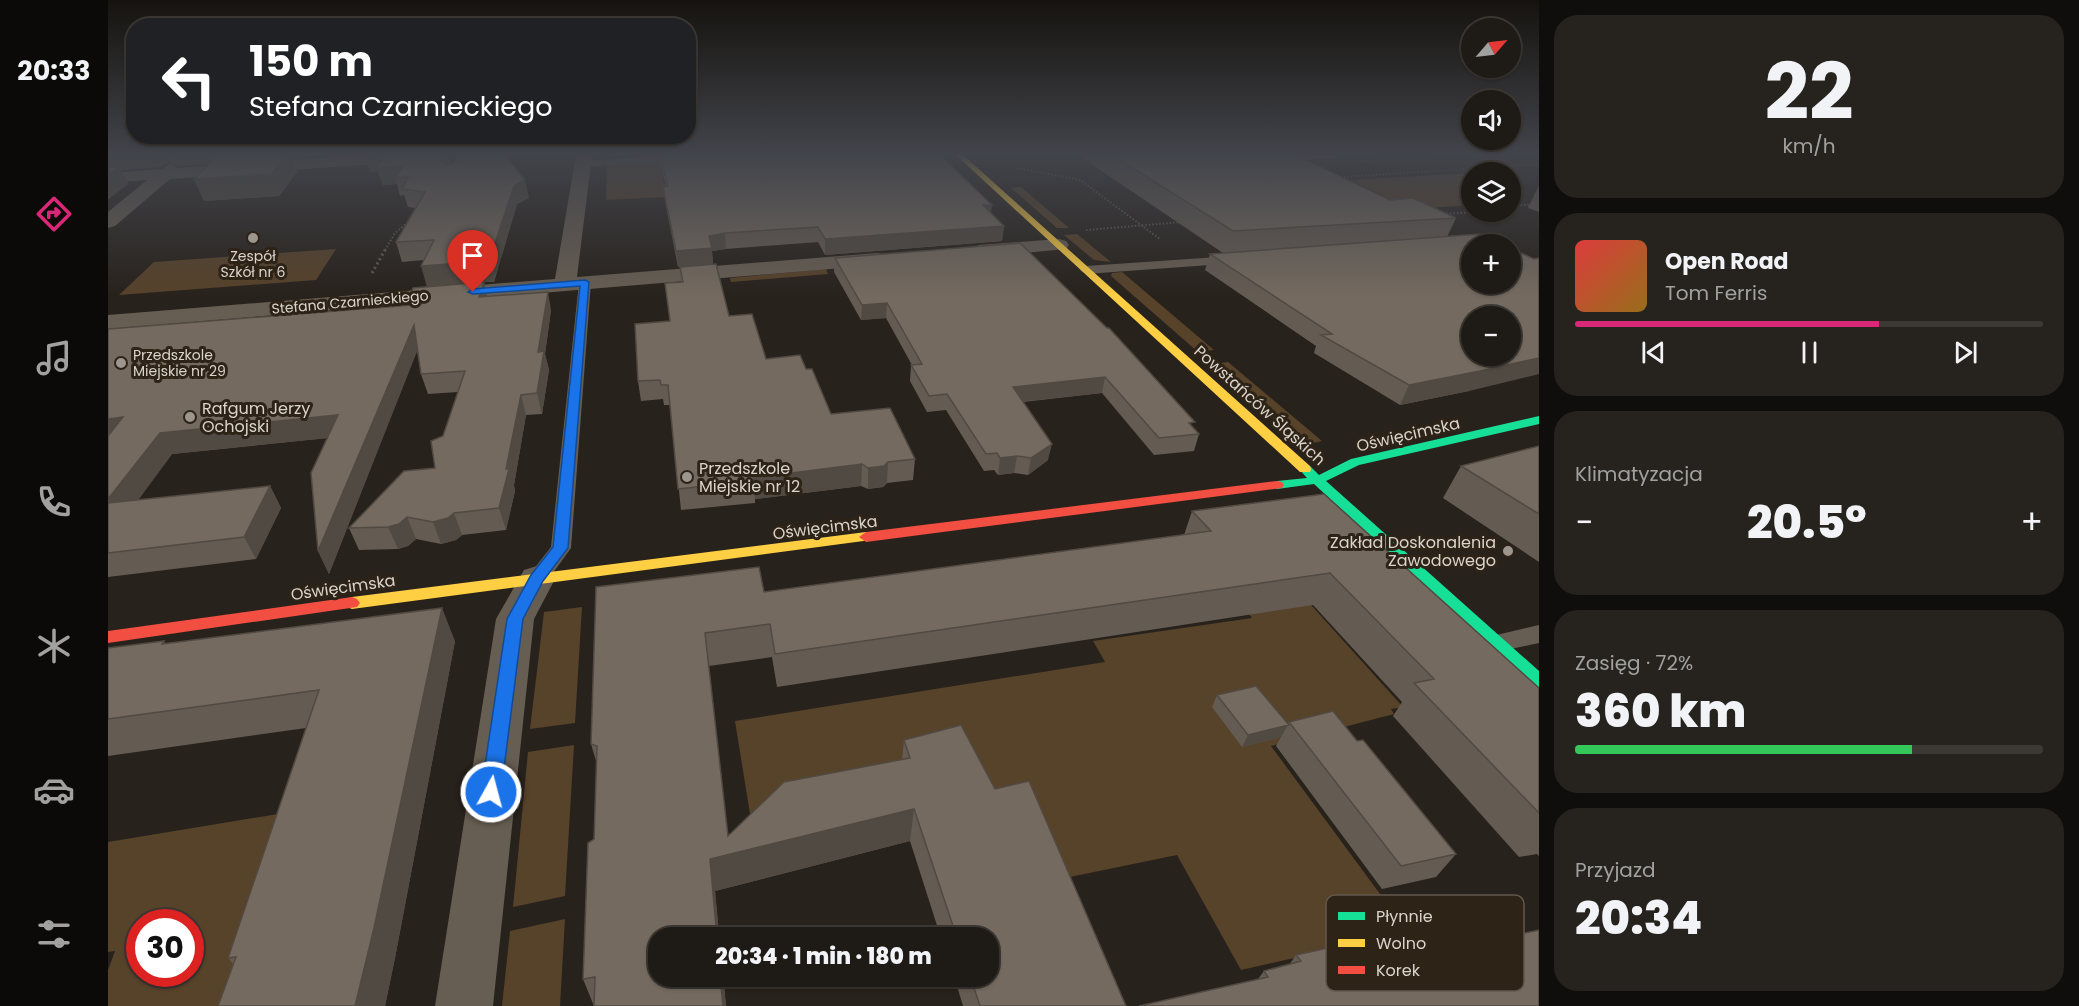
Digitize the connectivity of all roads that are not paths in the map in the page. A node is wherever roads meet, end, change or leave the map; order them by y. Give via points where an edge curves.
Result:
1 (132, 202) edge
2 (581, 202) edge
3 (1012, 202) edge
4 (108, 222) edge
5 (1053, 239) junction
6 (957, 253) edge
7 (903, 257) edge
8 (1250, 259) edge
9 (1086, 270) junction
10 (575, 283) junction
11 (108, 322) edge
12 (1539, 420) edge
13 (1319, 480) junction
14 (537, 579) junction
15 (1539, 634) edge
16 (108, 637) edge
17 (1496, 643) junction
18 (1539, 681) edge
19 (464, 1006) edge

1 - 4 street
2 - 10 street
3 - 5 street, Powstańców Śląskich
5 - 6 street
5 - 9 street, Powstańców Śląskich
7 - 10 street, Stefana Czarnieckiego
8 - 9 lane
9 - 13 street, Powstańców Śląskich
10 - 11 street, Stefana Czarnieckiego
10 - 14 lane via 561,548
12 - 13 street, Oświęcimska via 1354,462
13 - 14 street, Oświęcimska
13 - 17 street, Powstańców Śląskich
14 - 16 street, Oświęcimska
14 - 19 street via 515,619
15 - 17 lane
17 - 18 street, Powstańców Śląskich

